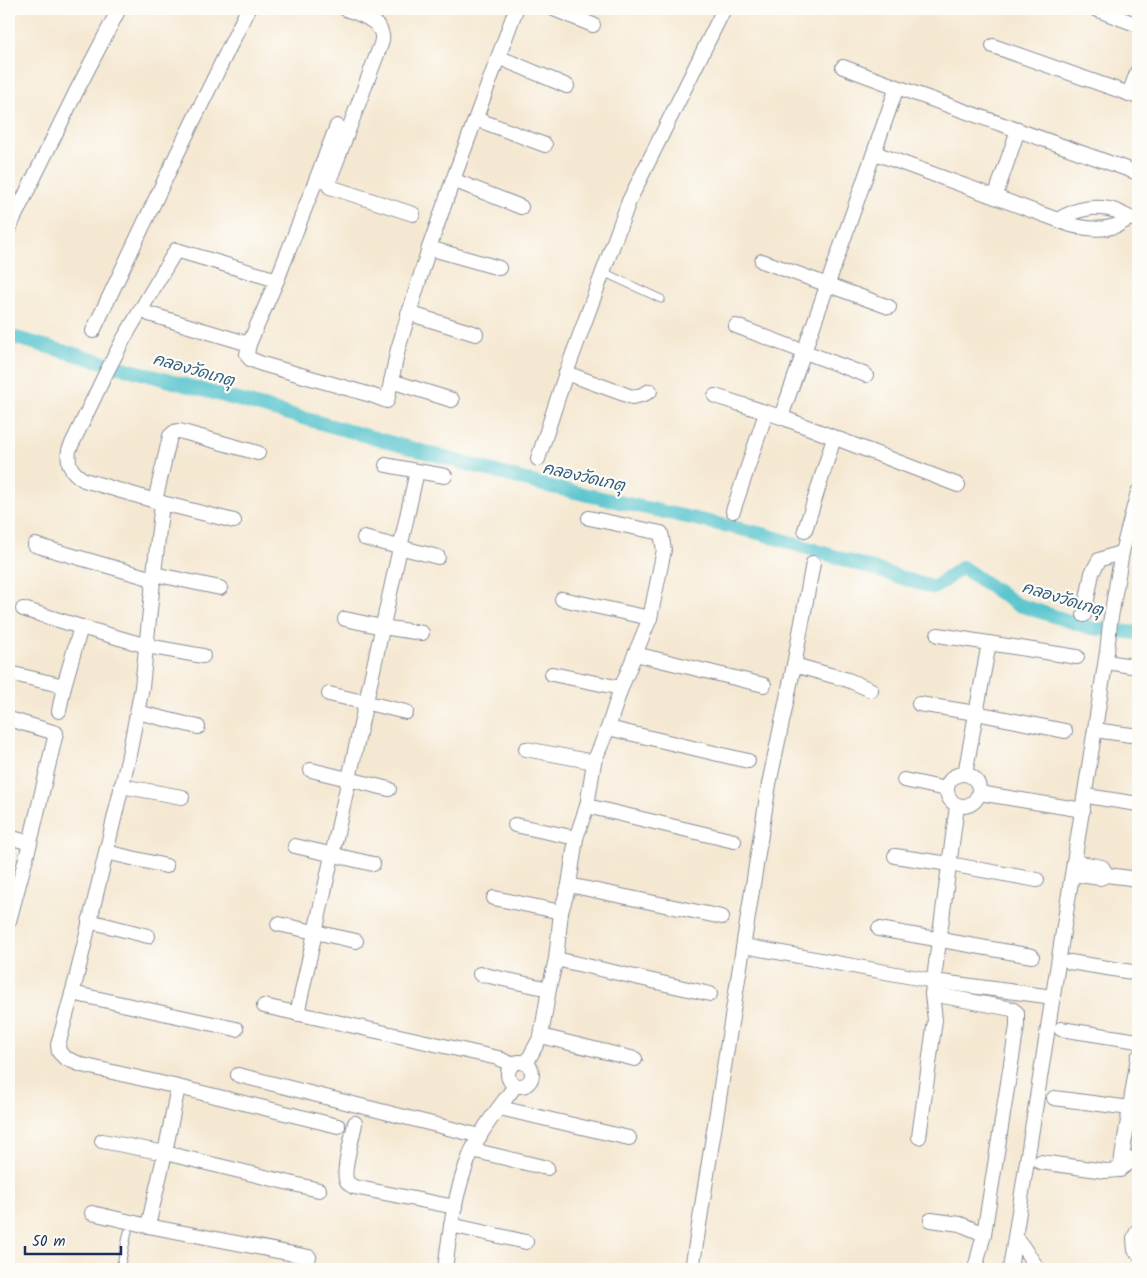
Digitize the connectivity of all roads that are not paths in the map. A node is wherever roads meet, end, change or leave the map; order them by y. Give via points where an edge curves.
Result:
1 (248, 9) edge
2 (346, 9) edge
3 (516, 9) edge
4 (554, 9) edge
5 (724, 9) edge
6 (1095, 9) edge
7 (115, 10) edge
8 (371, 14) edge
9 (1138, 24) edge
10 (592, 25) dead end
11 (993, 46) dead end
12 (498, 57) junction
13 (843, 66) dead end
14 (1138, 70) edge
15 (567, 86) dead end
16 (897, 87) junction
17 (1134, 96) edge
18 (476, 119) junction
19 (337, 126) dead end
20 (1018, 130) junction
21 (545, 145) dead end
22 (875, 153) junction
23 (1138, 172) edge
24 (453, 180) junction
25 (995, 197) junction
26 (521, 207) dead end
27 (413, 214) dead end
28 (1133, 219) edge
29 (1058, 220) junction
30 (9, 228) edge
31 (429, 248) junction
32 (762, 261) dead end
33 (500, 268) dead end
34 (602, 272) junction
35 (277, 280) junction
36 (828, 284) junction
37 (662, 299) dead end
38 (889, 307) dead end
39 (408, 313) junction
40 (149, 314) dead end
41 (736, 326) dead end
42 (93, 331) dead end
43 (476, 334) dead end
44 (249, 344) junction
45 (804, 351) junction
46 (566, 373) junction
47 (866, 375) dead end
48 (391, 381) junction
49 (650, 391) dead end
50 (715, 396) dead end
51 (452, 400) dead end
52 (766, 413) junction
53 (781, 417) junction
54 (834, 438) junction
55 (258, 453) dead end
56 (538, 459) dead end
57 (386, 466) dead end
58 (416, 471) junction
59 (445, 476) dead end
60 (958, 485) dead end
61 (1138, 492) edge
62 (159, 502) junction
63 (733, 511) dead end
64 (589, 518) dead end
65 (234, 521) dead end
66 (805, 530) dead end
67 (364, 538) dead end
68 (35, 545) dead end
69 (400, 548) junction
70 (1122, 552) junction
71 (438, 557) dead end
72 (813, 563) dead end
73 (154, 576) junction
74 (220, 588) dead end
75 (562, 599) dead end
76 (23, 609) dead end
77 (1084, 615) dead end
78 (650, 618) junction
79 (345, 619) dead end
80 (81, 627) junction
81 (382, 627) junction
82 (422, 633) dead end
83 (938, 635) dead end
84 (989, 643) junction
85 (147, 646) junction
86 (635, 654) junction
87 (203, 656) dead end
88 (1076, 657) dead end
89 (1110, 658) junction
90 (794, 665) junction
91 (1138, 667) edge
92 (9, 673) edge
93 (552, 674) dead end
94 (764, 685) dead end
95 (64, 686) junction
96 (621, 688) junction
97 (871, 690) dead end
98 (329, 694) dead end
99 (366, 703) junction
100 (919, 704) dead end
101 (59, 712) dead end
102 (137, 712) junction
103 (406, 712) dead end
104 (976, 713) junction
105 (9, 719) edge
106 (198, 727) dead end
107 (608, 728) junction
108 (1065, 730) dead end
109 (1102, 731) dead end
110 (1138, 736) edge
111 (526, 749) dead end
112 (748, 761) dead end
113 (594, 762) junction
114 (311, 770) dead end
115 (965, 774) junction
116 (348, 779) junction
117 (904, 780) dead end
118 (121, 786) junction
119 (389, 789) dead end
120 (946, 789) junction
121 (979, 793) junction
122 (182, 797) dead end
123 (1093, 797) dead end
124 (1138, 804) edge
125 (587, 806) junction
126 (957, 806) junction
127 (1083, 810) junction
128 (515, 825) dead end
129 (9, 837) edge
130 (576, 838) junction
131 (734, 841) dead end
132 (30, 842) junction
133 (295, 846) dead end
134 (106, 852) junction
135 (331, 855) junction
136 (895, 856) dead end
137 (373, 864) dead end
138 (949, 864) junction
139 (166, 866) dead end
140 (1074, 868) junction
141 (1138, 879) edge
142 (1037, 880) dead end
143 (568, 885) junction
144 (494, 898) dead end
145 (561, 912) junction
146 (722, 917) dead end
147 (9, 921) edge
148 (89, 921) junction
149 (278, 924) dead end
150 (879, 929) dead end
151 (315, 931) junction
152 (148, 936) dead end
153 (939, 940) junction
154 (356, 941) dead end
155 (744, 946) junction
156 (1032, 956) dead end
157 (556, 959) junction
158 (1070, 962) dead end
159 (1138, 973) edge
160 (480, 974) dead end
161 (933, 982) junction
162 (549, 990) junction
163 (72, 993) junction
164 (710, 994) dead end
165 (1053, 997) junction
166 (264, 1006) dead end
167 (297, 1014) junction
168 (236, 1029) dead end
169 (1061, 1029) dead end
170 (542, 1036) junction
171 (1138, 1041) edge
172 (635, 1059) dead end
173 (1138, 1063) edge
174 (526, 1064) junction
175 (512, 1065) junction
176 (238, 1075) dead end
177 (516, 1086) junction
178 (178, 1087) junction
179 (1054, 1098) dead end
180 (500, 1108) junction
181 (1130, 1108) junction
182 (356, 1123) dead end
183 (338, 1126) dead end
184 (480, 1136) junction
185 (919, 1137) dead end
186 (629, 1138) dead end
187 (102, 1141) dead end
188 (472, 1150) junction
189 (165, 1153) junction
190 (1138, 1155) edge
191 (1040, 1162) dead end
192 (547, 1168) dead end
193 (1120, 1170) junction
194 (319, 1190) dead end
195 (455, 1207) junction
196 (92, 1213) dead end
197 (931, 1220) dead end
198 (451, 1225) junction
199 (148, 1226) junction
200 (1138, 1230) edge
201 (128, 1232) dead end
202 (984, 1234) junction
203 (1016, 1237) junction
204 (526, 1242) dead end
205 (1138, 1253) edge
206 (309, 1257) dead end
207 (120, 1269) edge
208 (445, 1269) edge
209 (692, 1269) edge
210 (975, 1269) edge
211 (1010, 1269) edge
212 (1038, 1269) edge

1 - 42 street
2 - 8 street
3 - 12 street
4 - 10 street
5 - 34 street via 629,200
6 - 9 street
7 - 30 street
8 - 27 street via 382,35 381,44 328,184
11 - 17 street
12 - 15 street
12 - 18 street
13 - 16 street
14 - 17 street
16 - 20 street
16 - 22 street
18 - 21 street
18 - 24 street
19 - 35 street
20 - 23 street
20 - 25 street
22 - 25 street
22 - 36 street
24 - 26 street
24 - 31 street
25 - 29 street
28 - 29 street via 1097,228 1072,226
28 - 29 street via 1098,207 1067,214
31 - 33 street
31 - 39 street
32 - 36 street
34 - 37 lane
34 - 46 street
35 - 44 street
35 - 62 street via 176,250 123,340 69,450 68,460 74,473 84,480
36 - 38 street
36 - 45 street
39 - 43 street
39 - 48 street
40 - 44 street
41 - 45 street
44 - 48 street via 247,354 250,359 262,364 387,401
45 - 47 street
45 - 53 street
46 - 49 street via 632,397
46 - 56 street
48 - 51 street
50 - 52 street
52 - 53 street
52 - 63 street
53 - 54 street
54 - 60 street
54 - 66 street
55 - 62 street via 178,430 170,436
57 - 58 street
58 - 59 street
58 - 69 street
61 - 70 street
62 - 65 street
62 - 73 street
64 - 78 street via 661,533 664,550
67 - 69 street
68 - 73 street
69 - 71 street
69 - 81 street
70 - 77 street via 1099,560 1092,573
70 - 89 street via 1110,623
72 - 90 street
73 - 74 street
73 - 85 street
75 - 78 street
76 - 80 street
78 - 86 street
79 - 81 street
80 - 85 street
80 - 95 street
81 - 82 street
81 - 99 street
83 - 84 street
84 - 88 street
84 - 104 street
85 - 87 street
85 - 102 street
86 - 94 street
86 - 96 street
89 - 91 street
89 - 127 street
90 - 97 street
90 - 155 street via 769,784
92 - 95 street
93 - 96 street
95 - 101 street
96 - 107 street
98 - 99 street
99 - 103 street
99 - 116 street
100 - 104 street
102 - 106 street
102 - 118 street
104 - 108 street
104 - 115 street
105 - 132 street via 56,733
107 - 112 street
107 - 113 street
109 - 110 street
111 - 113 street
113 - 125 street
114 - 116 street
115 - 120 street via 954,776
115 - 121 street via 973,777
116 - 119 street
116 - 135 street
117 - 120 street
118 - 122 street
118 - 134 street
120 - 126 street via 949,800
121 - 126 street via 965,807
121 - 127 street
123 - 124 street
125 - 130 street
125 - 131 street
126 - 138 street
127 - 140 street
128 - 130 street
129 - 132 street
130 - 143 street
132 - 147 street
133 - 135 street
134 - 139 street
134 - 148 street
135 - 137 street
135 - 151 street
136 - 138 street
138 - 142 street
138 - 153 street
140 - 141 street via 1102,867 1107,875
140 - 165 street
143 - 145 street
143 - 146 street
144 - 145 street
145 - 157 street
148 - 152 street
148 - 163 street
149 - 151 street
150 - 153 street
151 - 154 street
151 - 167 street
153 - 156 street
153 - 161 street
155 - 161 street
155 - 209 street
157 - 162 street
157 - 164 street
158 - 159 street
160 - 162 street
161 - 165 street
161 - 185 street via 935,1020
161 - 202 street via 1017,1013
162 - 170 street
163 - 168 street
163 - 178 street via 58,1045 64,1058 82,1066
165 - 203 street
166 - 167 street
167 - 175 street via 498,1058
169 - 171 street
170 - 172 street
170 - 174 street
173 - 181 street
174 - 175 street
174 - 177 street via 532,1074 531,1080
175 - 177 street via 508,1076
176 - 184 street
177 - 180 street
178 - 183 street
178 - 189 street
179 - 181 street
180 - 184 street
180 - 186 street
181 - 193 street
182 - 195 street via 347,1164 348,1184
184 - 188 street
187 - 189 street
188 - 192 street
188 - 195 street
189 - 194 street
189 - 199 street
190 - 193 street
191 - 193 street via 1105,1172
195 - 198 street
196 - 199 street
197 - 202 street via 960,1224
198 - 204 street
198 - 208 street
199 - 206 street
200 - 205 street via 1134,1238
201 - 207 lane
202 - 210 street
203 - 211 street
203 - 212 street

